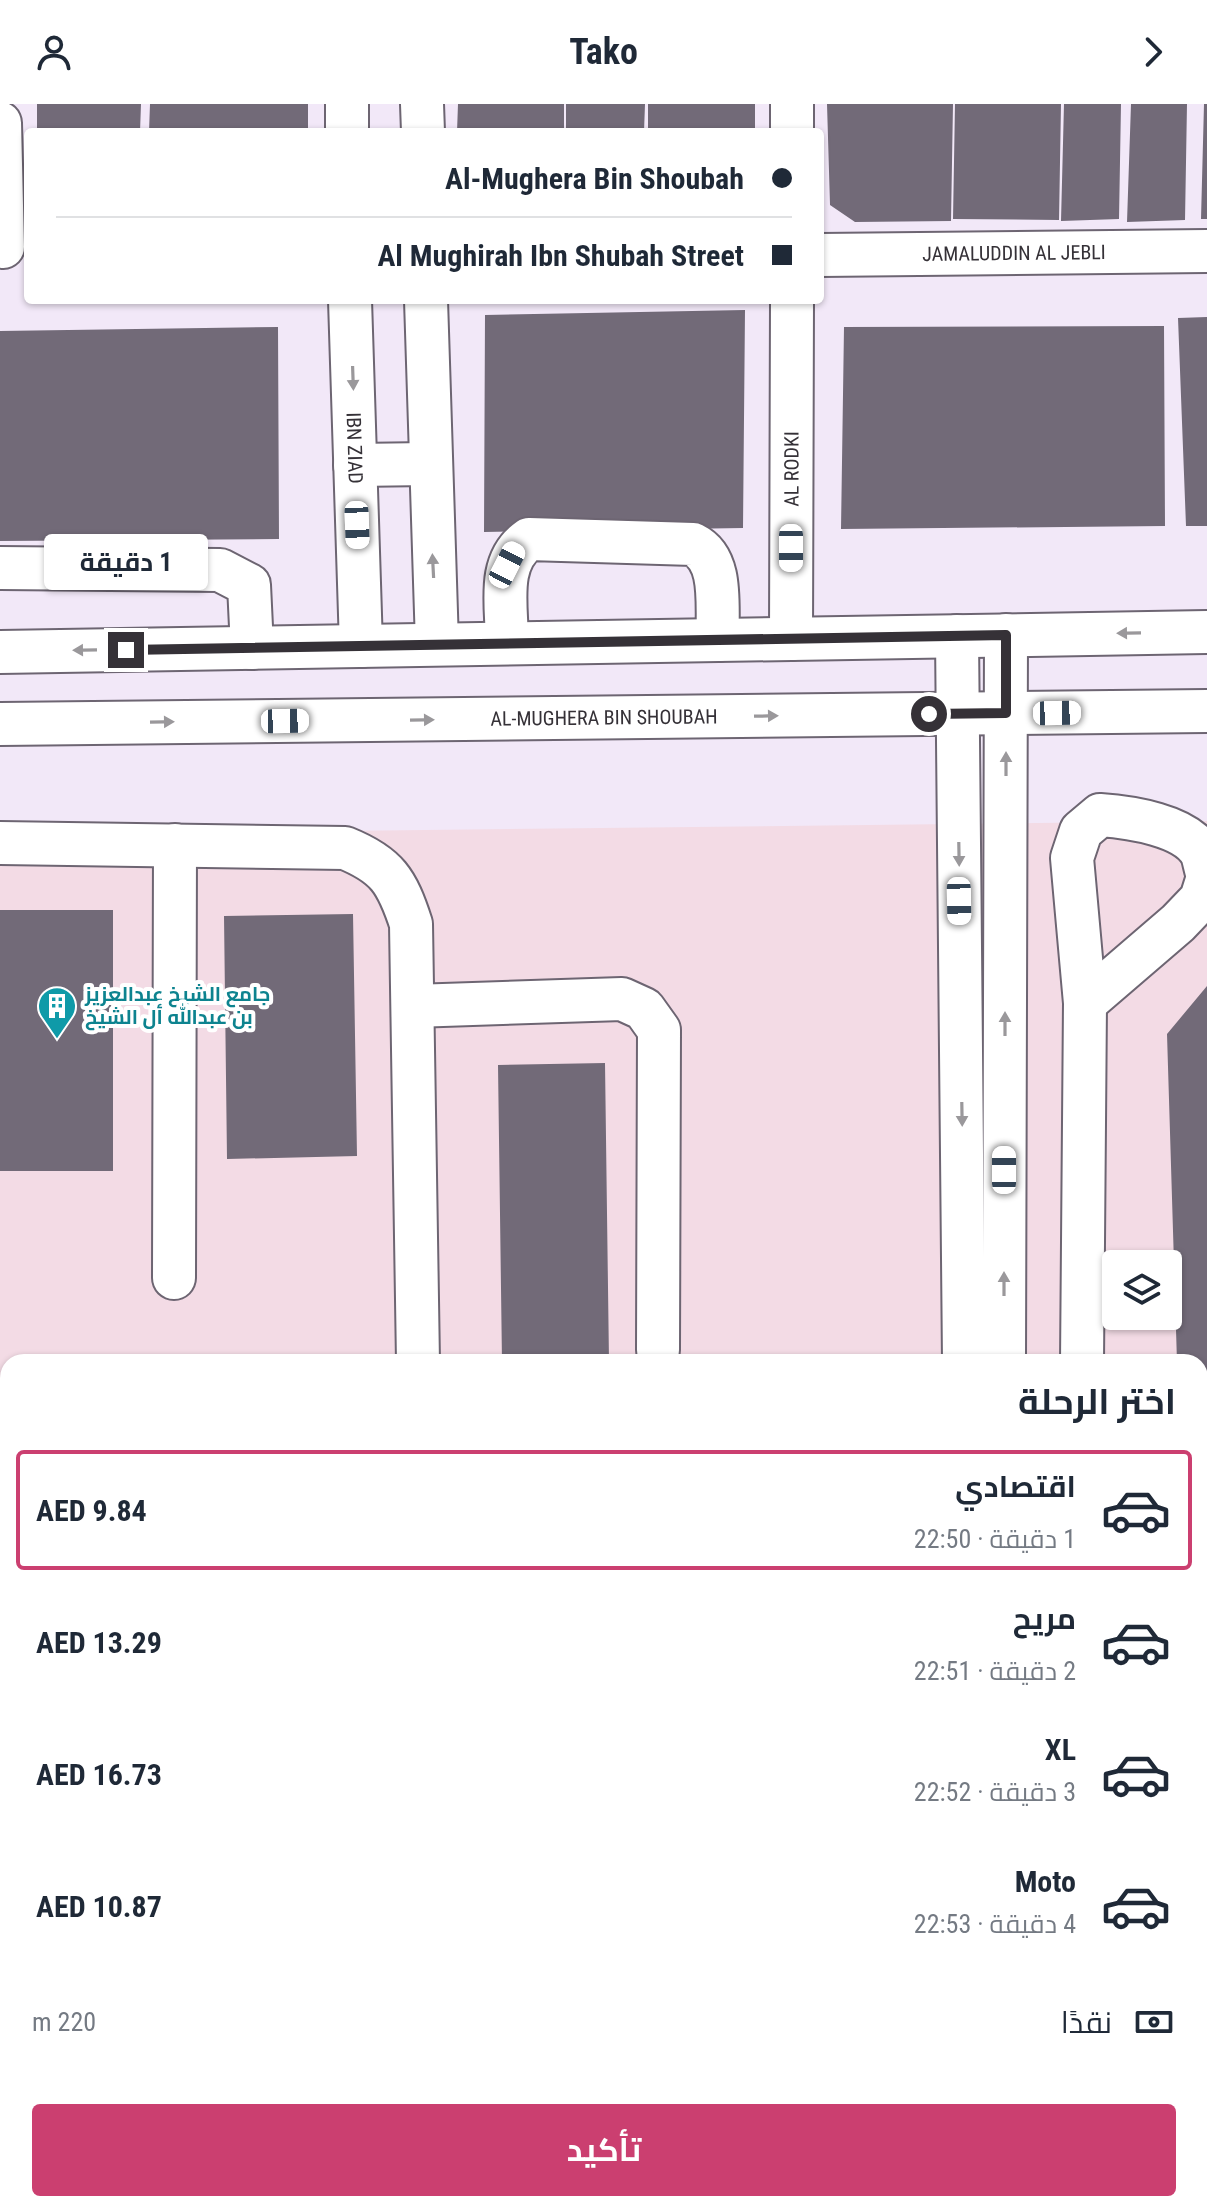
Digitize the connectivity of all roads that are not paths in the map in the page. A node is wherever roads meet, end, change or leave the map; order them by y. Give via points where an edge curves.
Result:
1 (347, 104) edge
2 (422, 104) edge
3 (792, 104) edge
4 (0, 123) edge
5 (347, 128) edge
6 (423, 128) edge
7 (792, 128) edge
8 (10, 247) edge
9 (1207, 251) edge
10 (824, 255) edge
11 (350, 304) edge
12 (426, 304) edge
13 (792, 304) edge
14 (428, 464) junction
15 (355, 465) junction
16 (0, 568) edge
17 (1207, 632) edge
18 (1006, 635) junction
19 (957, 636) junction
20 (791, 639) junction
21 (718, 640) junction
22 (507, 643) junction
23 (437, 644) junction
24 (361, 646) junction
25 (252, 648) junction
26 (0, 652) edge
27 (1207, 711) edge
28 (1006, 713) junction
29 (957, 714) junction
30 (0, 724) edge
31 (0, 843) edge
32 (175, 845) junction
33 (1207, 873) edge
34 (1207, 880) edge
35 (1085, 1003) junction
36 (413, 1006) junction
37 (963, 1230) junction
38 (1004, 1230) junction
39 (174, 1278) dead end
40 (658, 1350) dead end
41 (418, 1354) edge
42 (964, 1354) edge
43 (1004, 1354) edge
44 (1082, 1354) edge

1 - 5 street
2 - 6 street
3 - 7 street
4 - 8 street
9 - 10 street, JAMALUDDIN AL JEBLI
11 -> 15 street, IBN ZIAD
12 - 14 street
13 - 20 street, AL RODKI
14 - 15 street
23 -> 14 street
15 - 24 street, IBN ZIAD
16 - 25 street via 220,570 249,585
17 -> 18 street
18 - 19 street
18 - 28 street
19 - 20 street
19 - 29 street
20 - 21 street
21 - 22 street
21 - 22 street via 714,563 706,550 693,544 529,539 515,548 507,565
22 - 23 street
23 - 24 street
24 - 25 street
25 -> 26 street
27 - 28 street, AL-MUGHERA BIN SHOUBAH
28 - 29 street, AL-MUGHERA BIN SHOUBAH
38 -> 28 street
30 -> 29 street, AL-MUGHERA BIN SHOUBAH
29 -> 37 street
31 - 32 street
32 - 36 street via 345,848 375,860 399,889 411,924
32 - 39 street
33 - 35 street via 1201,852 1180,834 1122,816 1100,815 1081,831 1072,858
34 - 35 street via 1201,899 1178,923
35 - 44 street
36 - 40 street via 622,999 644,1009 659,1030
36 - 41 street
37 - 38 street
37 - 42 street
43 -> 38 street

